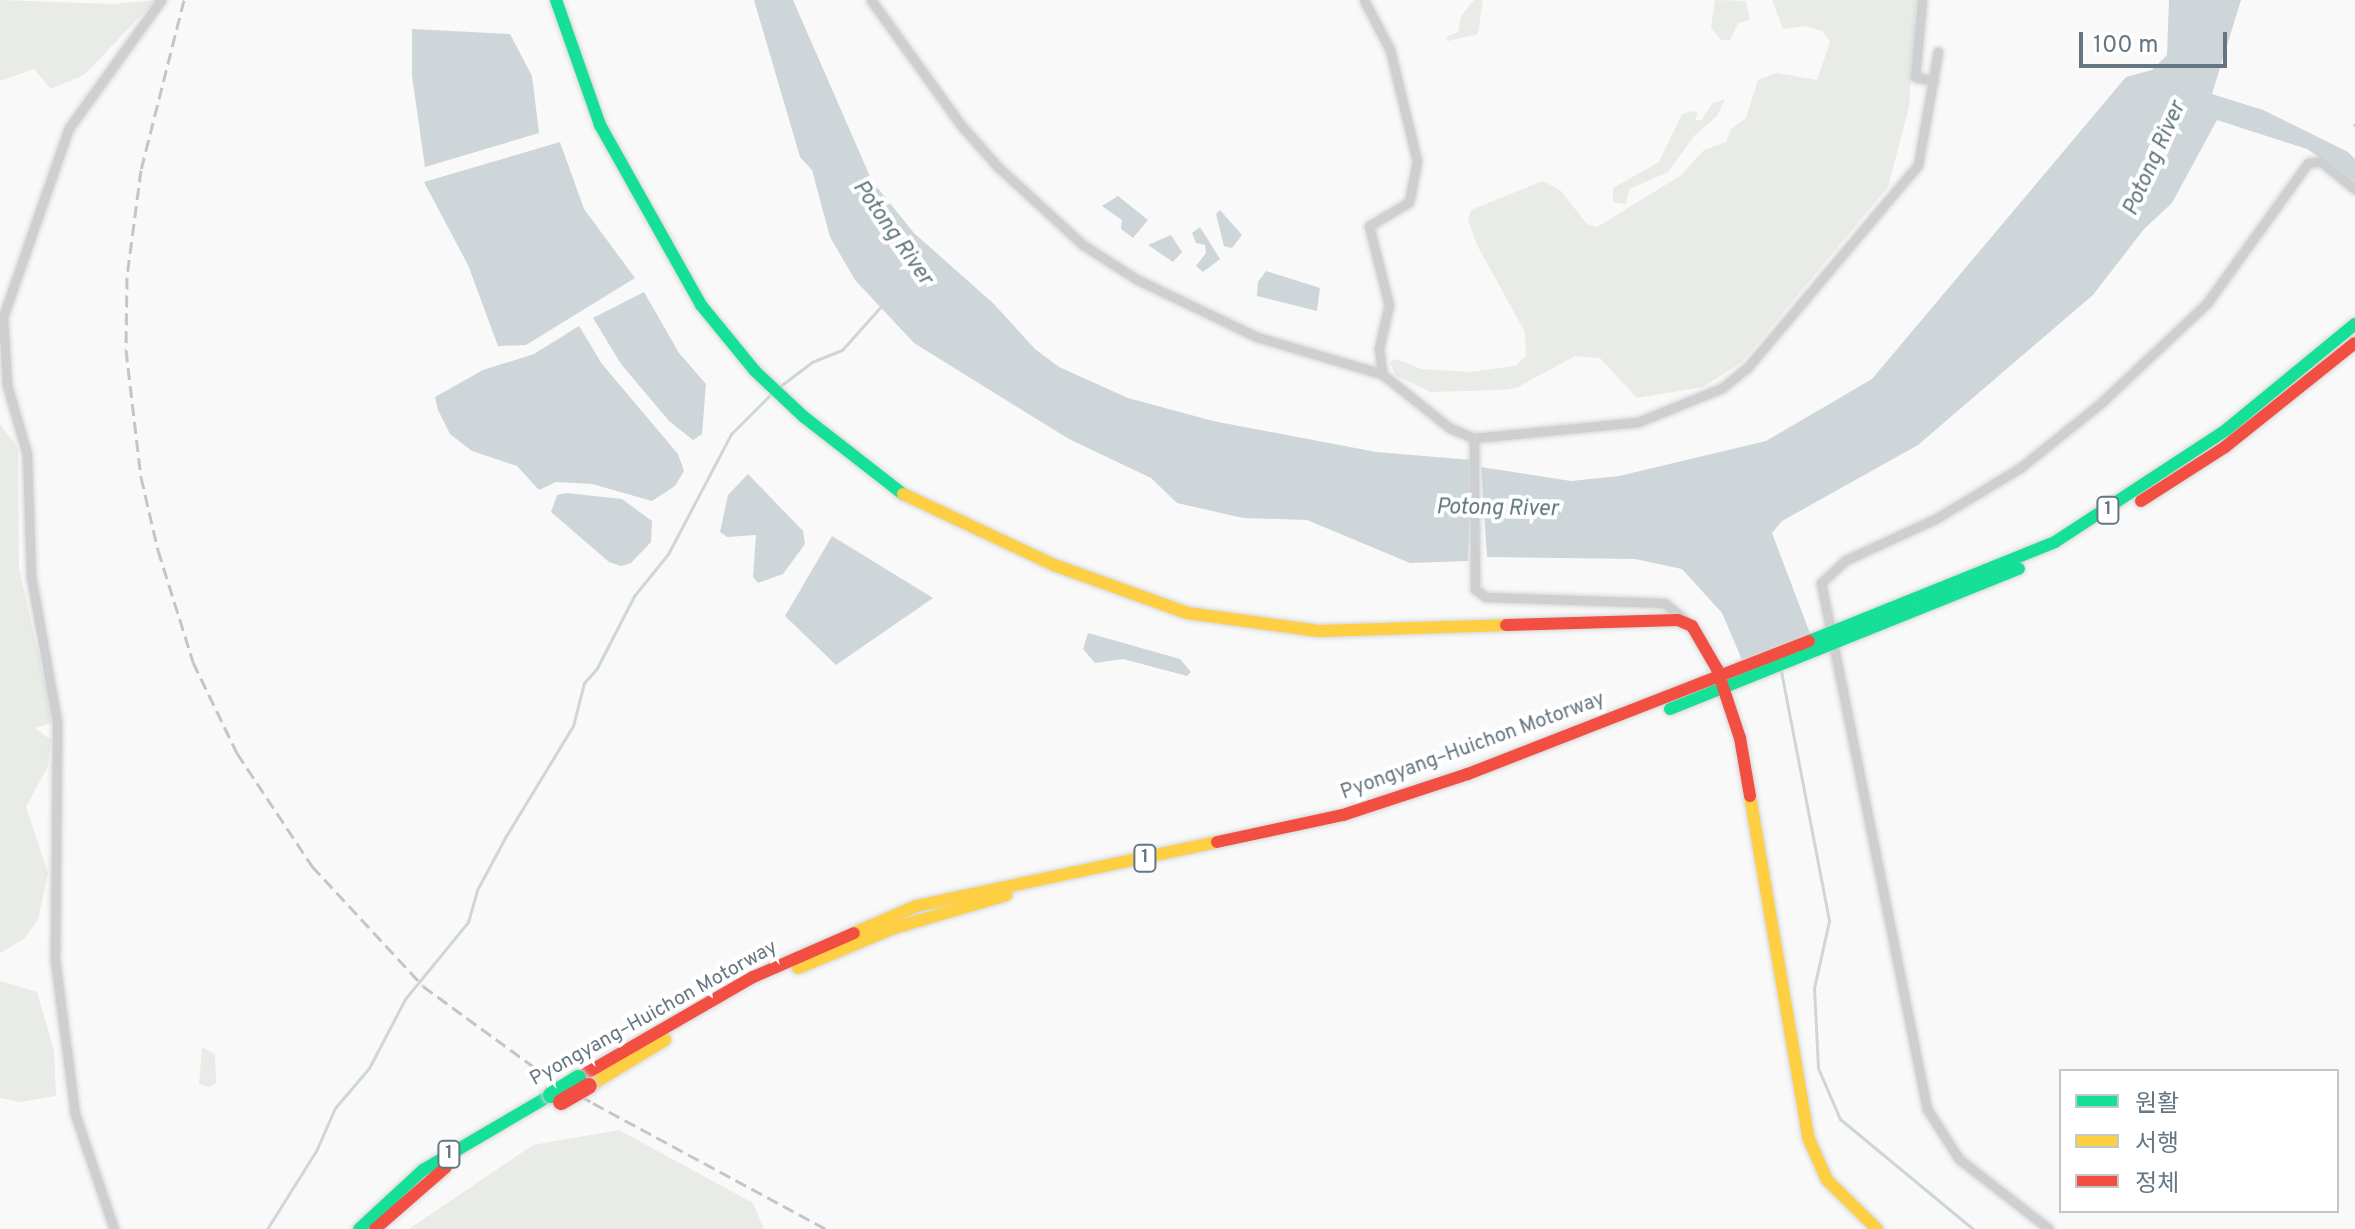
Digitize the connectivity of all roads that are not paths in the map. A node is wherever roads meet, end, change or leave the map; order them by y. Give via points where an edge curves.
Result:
1 (161, 0) edge
2 (556, 0) edge
3 (871, 0) edge
4 (1364, 0) edge
5 (1922, 0) edge
6 (1938, 52) dead end
7 (1934, 81) junction
8 (2355, 189) edge
9 (2355, 324) edge
10 (2355, 343) edge
11 (1382, 374) junction
12 (1474, 438) junction
13 (1692, 626) junction
14 (1830, 641) junction
15 (1726, 681) junction
16 (556, 1099) junction
17 (114, 1229) edge
18 (359, 1229) edge
19 (375, 1229) edge
20 (1877, 1229) edge
21 (2049, 1229) edge

1 - 17 street via 69,128 3,317 9,400 27,454 31,576 57,722 53,915 62,1018 81,1143
2 - 13 main road via 600,125 701,305 755,371 896,491 1054,565 1187,613 1319,631 1678,620
3 - 11 street via 908,57 988,157 1083,245 1151,287 1257,337
4 - 11 street via 1383,29 1417,161 1409,202 1369,226 1389,305 1379,348
5 - 7 street via 1915,77
6 - 7 street
7 - 12 street via 1918,165 1758,355 1722,388 1638,422
8 - 14 street via 2320,161 2301,168 2265,228 2207,303 2102,402 2020,468 1937,518 1828,573 1821,591
9 - 14 main road, Pyongyang–Huichon Motorway / 1 via 2226,430 2055,542
10 - 14 main road, Pyongyang–Huichon Motorway / 1 via 2225,447 2101,526 1999,579
11 - 12 street via 1450,428
12 - 13 street via 1475,589 1486,597 1665,603
13 - 15 main road
14 - 15 main road, Pyongyang–Huichon Motorway / 1
14 - 21 street via 1927,1109 1959,1159
15 - 16 main road, Pyongyang–Huichon Motorway / 1, bridge via 1352,824 1014,893 894,928 767,982
15 - 20 main road via 1808,1137 1827,1180
16 - 18 main road, Pyongyang–Huichon Motorway / 1 via 423,1170
16 - 19 main road, Pyongyang–Huichon Motorway / 1 via 435,1175

